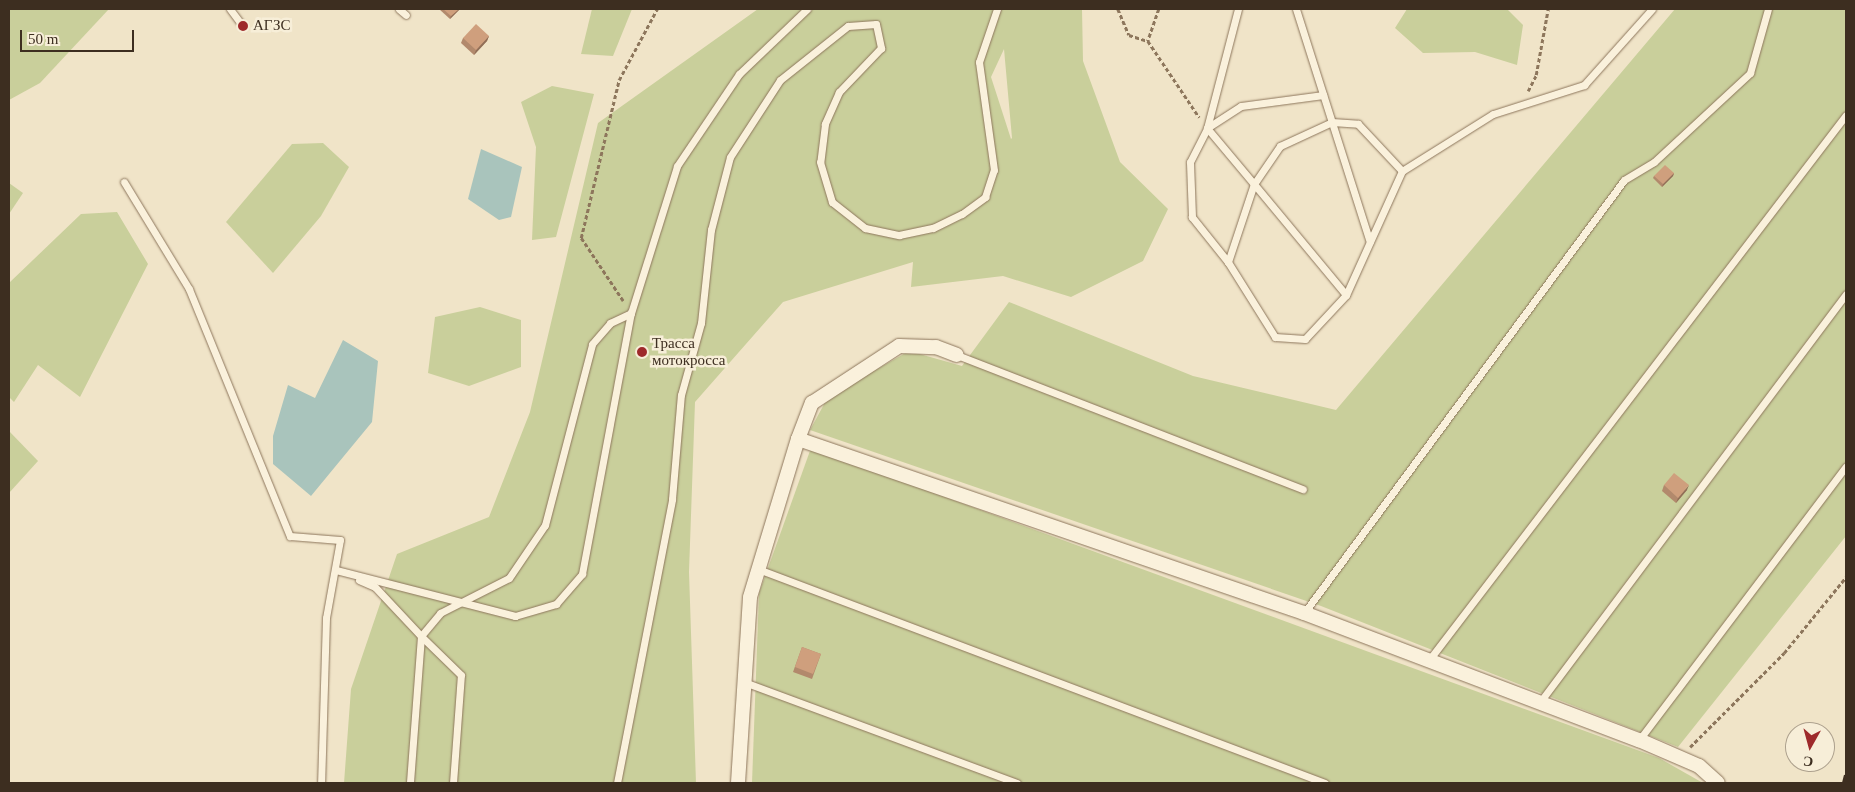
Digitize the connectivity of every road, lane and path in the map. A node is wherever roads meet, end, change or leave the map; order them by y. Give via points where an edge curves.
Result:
1 (230, 9) edge
2 (399, 9) edge
3 (657, 9) edge
4 (807, 9) edge
5 (997, 9) edge
6 (1118, 9) edge
7 (1160, 9) edge
8 (1238, 9) edge
9 (1296, 9) edge
10 (1548, 9) edge
11 (1652, 9) edge
12 (1768, 9) edge
13 (406, 15) dead end
14 (243, 26) dead end
15 (1148, 41) junction
16 (1323, 95) junction
17 (1520, 106) junction
18 (1846, 116) edge
19 (1332, 122) junction
20 (1207, 128) junction
21 (1402, 170) junction
22 (124, 182) dead end
23 (1254, 184) junction
24 (1370, 242) junction
25 (1228, 262) junction
26 (1846, 294) edge
27 (1346, 295) junction
28 (631, 312) junction
29 (958, 355) joint
30 (798, 439) junction
31 (1846, 466) edge
32 (1303, 488) dead end
33 (758, 569) junction
34 (336, 570) junction
35 (1846, 577) edge
36 (464, 604) junction
37 (1304, 613) junction
38 (421, 636) junction
39 (1429, 660) junction
40 (744, 682) junction
41 (1540, 702) junction
42 (1639, 740) junction
43 (1678, 756) junction
44 (321, 783) edge
45 (410, 783) edge
46 (453, 783) edge
47 (617, 783) edge
48 (739, 783) edge
49 (1017, 783) edge
50 (1325, 783) edge
51 (1718, 783) edge

1 - 14 lane
2 - 13 lane
3 - 28 path via 619,80 581,238
4 - 28 lane via 739,74 677,166
5 - 47 lane via 978,62 994,170 985,197 962,214 933,228 899,235 865,228 832,202 820,162 825,124 839,92 881,48 876,24 848,26 780,80 730,157 711,230 701,323 681,395 672,499
6 - 15 path via 1129,35
7 - 15 path
8 - 20 lane
9 - 16 lane
10 - 17 path via 1536,75
11 - 17 lane via 1584,85
12 - 37 lane via 1750,73 1654,162 1624,180
15 - 20 path
16 - 19 lane
16 - 20 lane via 1242,106
17 - 21 lane via 1493,114
18 - 39 lane
19 - 21 lane via 1358,124
19 - 23 lane via 1280,146
19 - 24 lane
20 - 23 lane
20 - 25 lane via 1190,162 1192,217
21 - 24 lane
22 - 34 lane via 188,289 290,536 340,540
23 - 25 lane
23 - 27 lane
24 - 27 lane
25 - 27 lane via 1275,337 1305,338
26 - 41 lane
28 - 36 lane via 610,323 592,344 545,525 509,578
28 - 36 lane via 582,574 556,604 515,616
29 - 30 street via 936,347 898,346 812,403
29 - 32 lane
30 - 33 street
30 - 37 street
31 - 42 lane
33 - 40 street via 750,597
33 - 50 lane
34 - 36 lane
34 - 38 lane via 375,587
34 - 44 lane via 326,618
35 - 43 path via 1784,653
36 - 38 lane via 440,613
37 - 39 street
38 - 45 lane
38 - 46 lane via 461,675
39 - 41 street
40 - 48 street
40 - 49 lane
41 - 42 street
42 - 43 street
43 - 51 street

